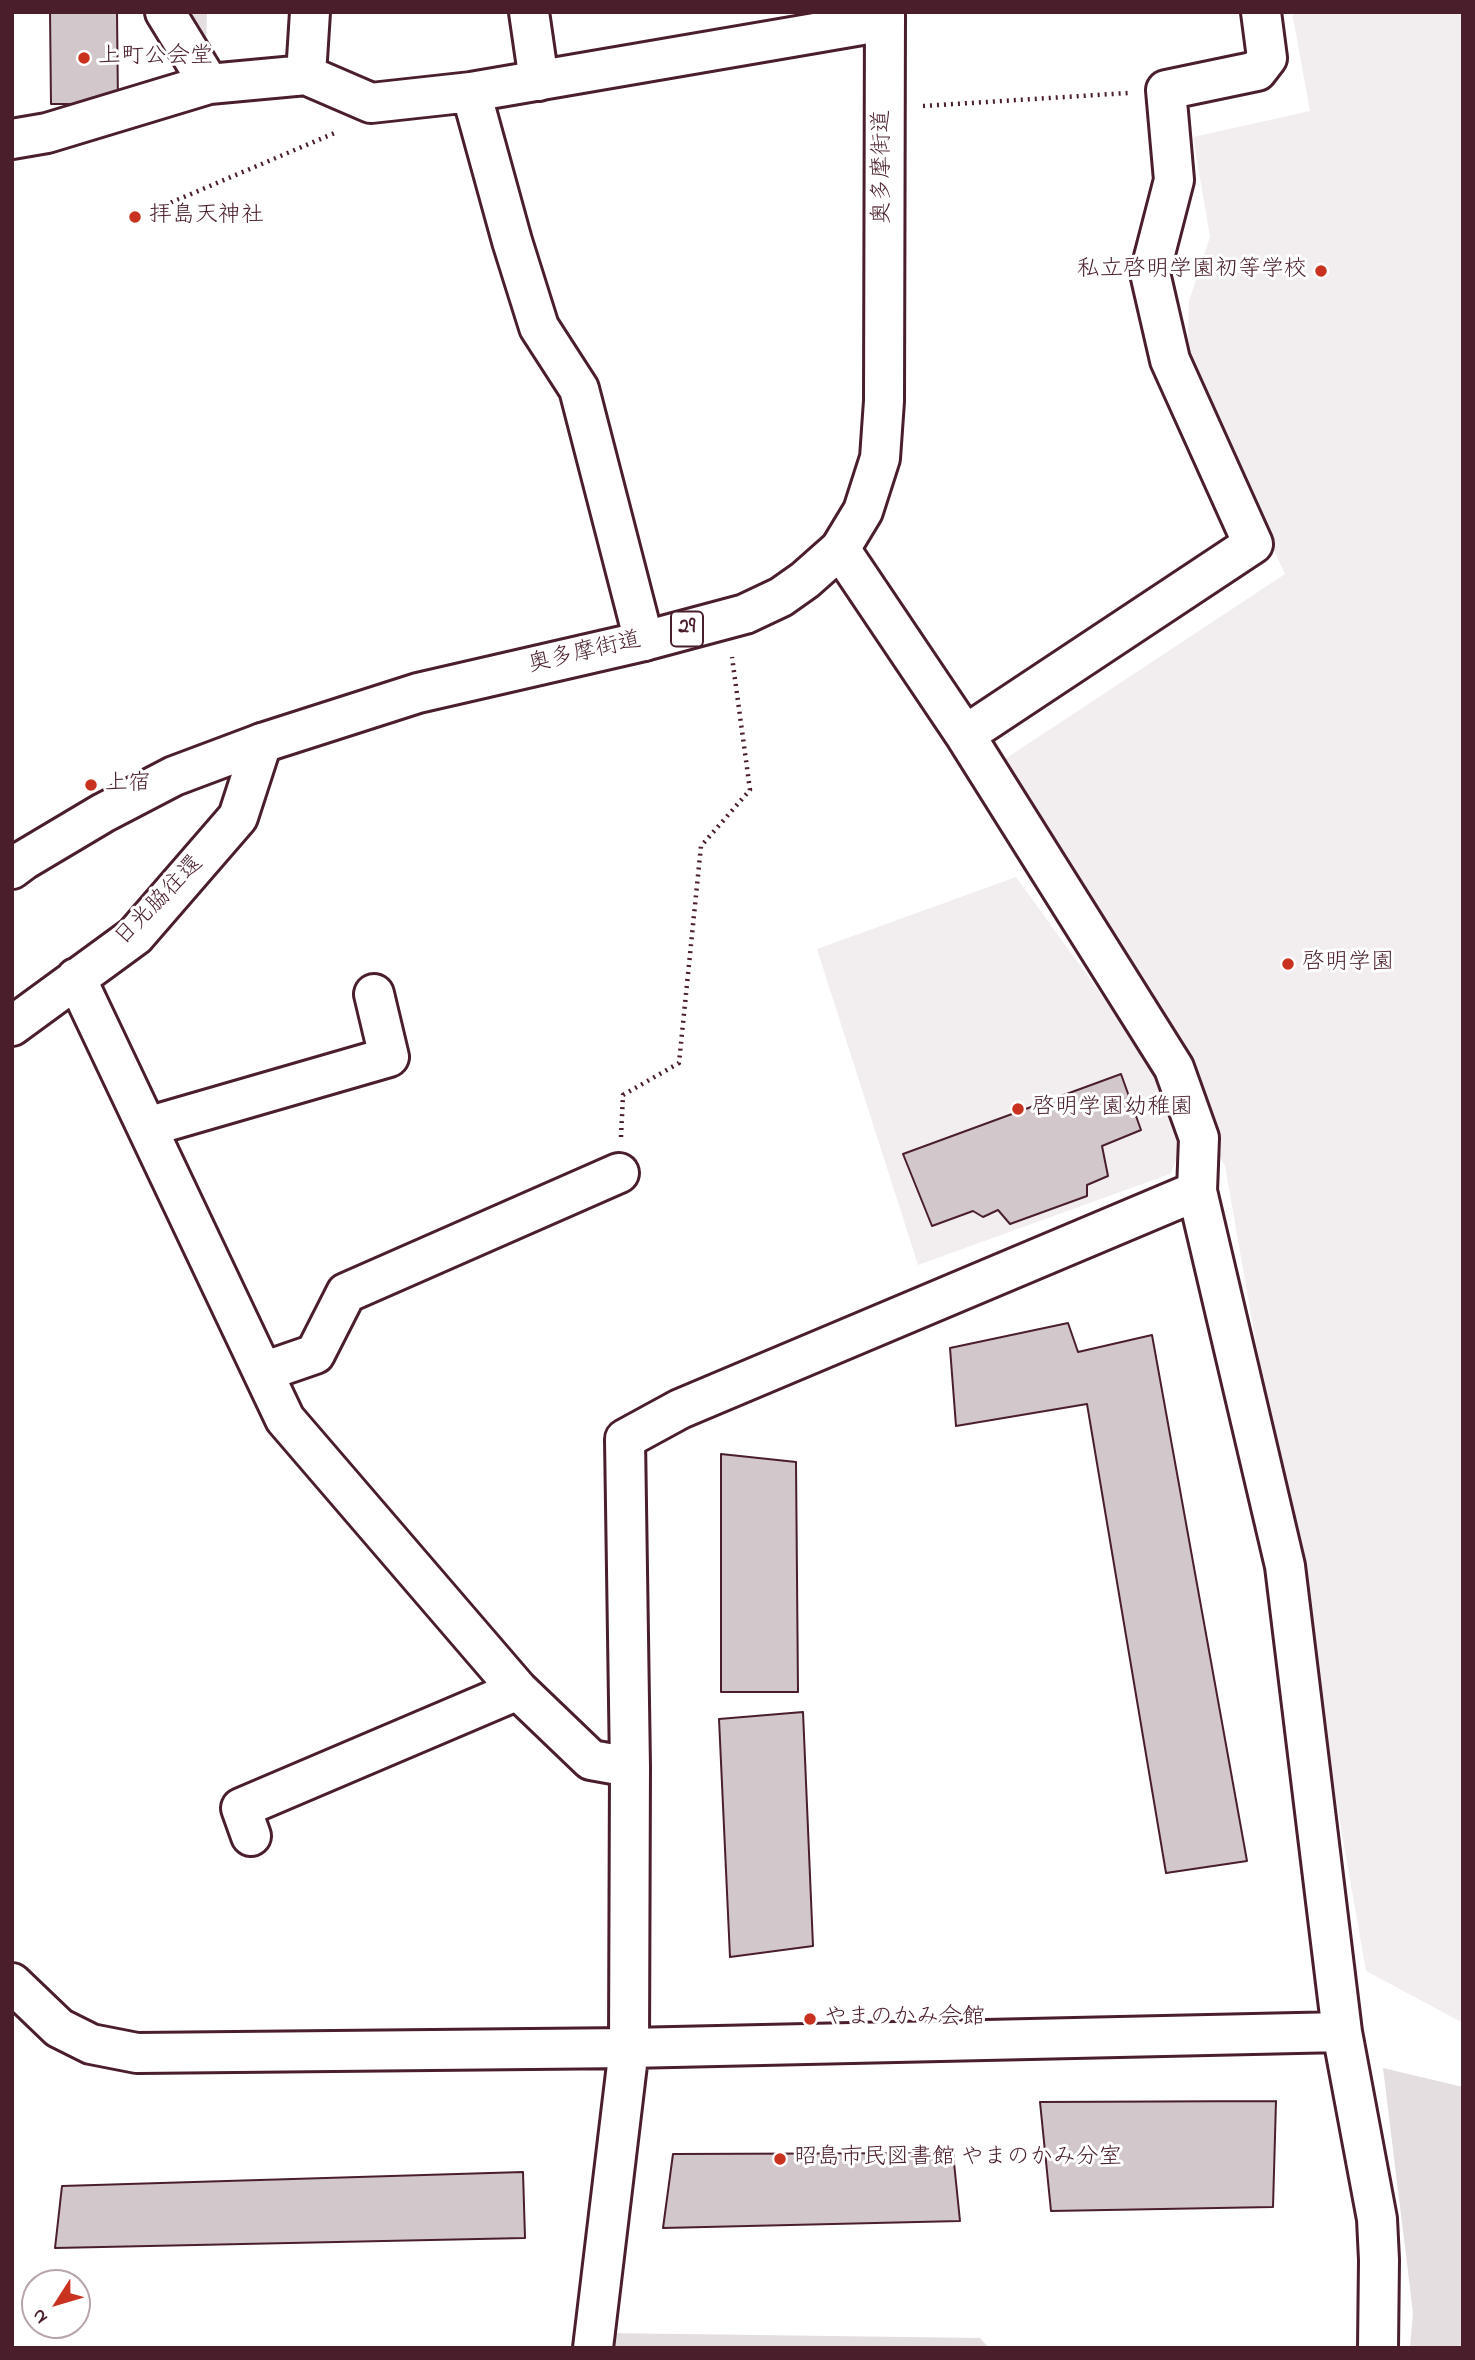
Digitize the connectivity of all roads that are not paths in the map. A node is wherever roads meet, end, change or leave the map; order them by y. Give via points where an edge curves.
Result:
1 (165, 12) edge
2 (310, 12) edge
3 (529, 12) edge
4 (1261, 12) edge
5 (885, 16) edge
6 (306, 75) junction
7 (539, 81) junction
8 (209, 84) junction
9 (471, 92) junction
10 (12, 139) edge
11 (840, 549) junction
12 (644, 641) junction
13 (965, 735) junction
14 (262, 743) junction
15 (12, 869) edge
16 (76, 978) junction
17 (374, 994) dead end
18 (12, 1026) edge
19 (147, 1128) junction
20 (619, 1173) road end
21 (1197, 1191) junction
22 (263, 1372) junction
23 (518, 1690) junction
24 (630, 1767) junction
25 (251, 1836) dead end
26 (12, 1983) edge
27 (1342, 2032) junction
28 (629, 2048) junction
29 (593, 2348) edge
30 (1378, 2348) edge

1 - 8 street
2 - 6 street
3 - 7 street
4 - 13 street via 1267,58 1257,71 1166,90 1174,180 1150,273 1170,360 1253,544
5 - 7 street
5 - 11 street, 奥多摩街道 / 29 via 880,458 863,511
6 - 8 street
6 - 9 street via 371,103
7 - 9 street
8 - 10 street via 47,133
9 - 12 street via 540,327 579,389
11 - 12 street, 奥多摩街道 / 29 via 781,597 745,614
11 - 13 street
12 - 14 street, 奥多摩街道 / 29 via 418,693
13 - 21 street via 1174,1069 1199,1138
14 - 15 street, 奥多摩街道 / 29 via 174,776
14 - 16 street, 日光脇往還 via 238,817 135,936
16 - 18 street, 日光脇往還
16 - 19 street
17 - 19 street via 389,1057
19 - 22 street
20 - 22 street via 346,1293 315,1353
21 - 24 street via 680,1409 625,1439
21 - 27 street via 1285,1566
22 - 23 street via 285,1419
23 - 24 street via 591,1760
23 - 25 street via 241,1808
24 - 28 street
26 - 28 street via 59,2028 91,2044 137,2053
27 - 28 street
27 - 30 street via 1377,2219
28 - 29 street

